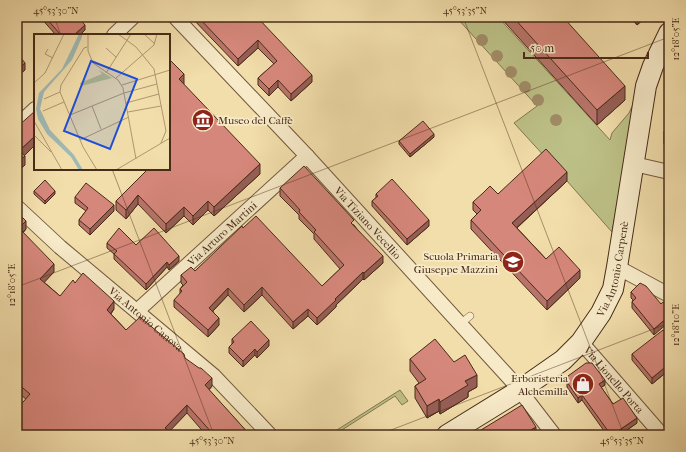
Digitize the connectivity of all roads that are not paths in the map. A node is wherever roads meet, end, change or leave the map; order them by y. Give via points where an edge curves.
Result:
1 (133, 17) edge
2 (175, 17) edge
3 (669, 33) edge
4 (115, 34) edge
5 (34, 110) edge
6 (17, 126) edge
7 (307, 156) junction
8 (634, 164) junction
9 (669, 172) edge
10 (17, 207) edge
11 (617, 267) junction
12 (669, 295) edge
13 (137, 312) junction
14 (581, 342) junction
15 (520, 390) junction
16 (270, 435) edge
17 (447, 435) edge
18 (554, 435) edge
19 (662, 435) edge

1 - 4 street
2 - 7 street, Via Tiziano Vecellio
3 - 8 street, Via Antonio Carpenè via 646,86
5 - 6 street
7 - 13 street, Via Arturo Martini
7 - 15 street, Via Tiziano Vecellio via 465,320
8 - 9 street
8 - 11 street, Via Antonio Carpenè
10 - 13 street, Via Antonio Canova
11 - 12 street
11 - 14 street, Via Antonio Carpenè via 613,289 601,313
13 - 16 street, Via Antonio Canova via 214,376
14 - 15 street, Via Antonio Carpenè via 563,360
14 - 19 street, Via Lionello Porta
15 - 17 street, Via Antonio Carpenè
15 - 18 street, Via Tiziano Vecellio

